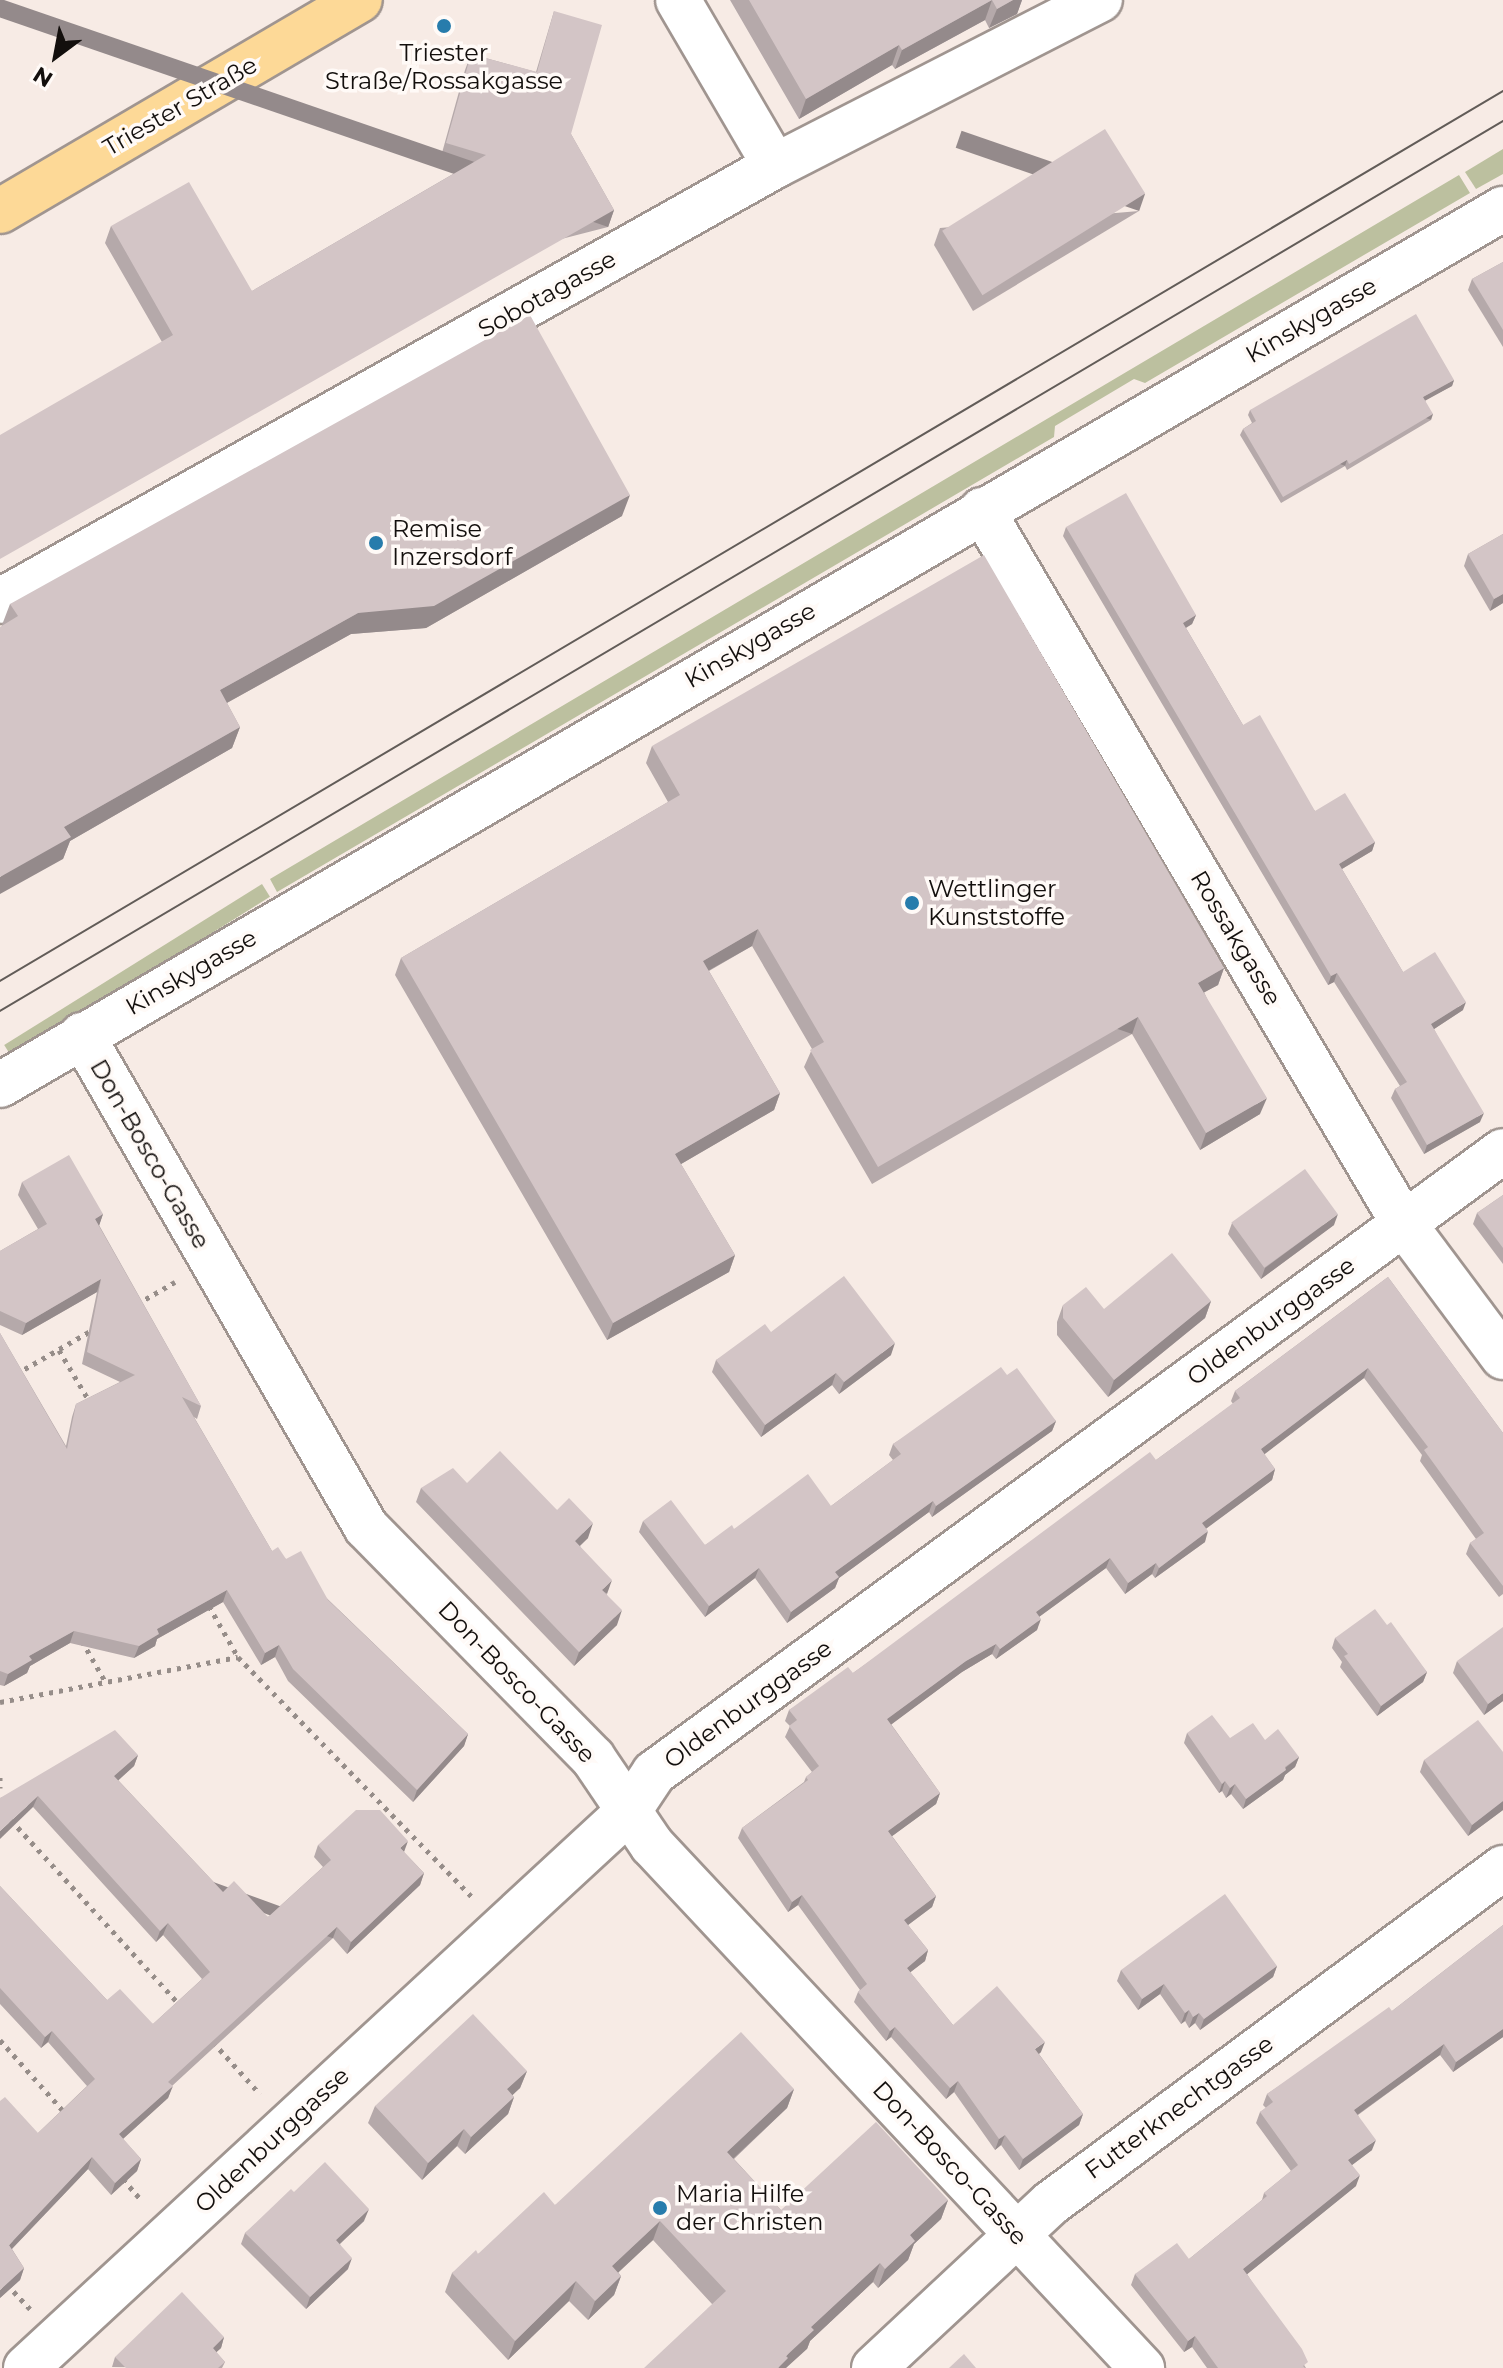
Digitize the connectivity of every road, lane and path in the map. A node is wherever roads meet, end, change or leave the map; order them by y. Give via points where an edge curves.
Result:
1 (360, 0) edge
2 (678, 0) edge
3 (1100, 0) edge
4 (775, 166) junction
5 (1503, 209) edge
6 (0, 211) edge
7 (982, 510) junction
8 (0, 601) edge
9 (82, 1035) junction
10 (0, 1085) edge
11 (1503, 1151) edge
12 (1404, 1224) junction
13 (175, 1282) dead end
14 (123, 1312) edge
15 (97, 1327) edge
16 (59, 1350) junction
17 (1503, 1357) edge
18 (12, 1376) edge
19 (98, 1416) edge
20 (207, 1604) edge
21 (75, 1629) edge
22 (238, 1657) junction
23 (105, 1681) junction
24 (0, 1702) edge
25 (0, 1777) edge
26 (0, 1788) edge
27 (628, 1812) junction
28 (11, 1819) edge
29 (1503, 1868) edge
30 (504, 1929) junction
31 (182, 2007) edge
32 (203, 2031) edge
33 (0, 2040) edge
34 (70, 2120) edge
35 (287, 2123) junction
36 (120, 2176) edge
37 (171, 2234) junction
38 (1018, 2235) junction
39 (26, 2368) edge
40 (874, 2368) edge
41 (1142, 2368) edge

1 - 6 main road, Triester Straße
2 - 4 street
3 - 4 street, Sobotagasse
4 - 8 street, Sobotagasse
5 - 7 street, Kinskygasse
7 - 9 street, Kinskygasse
7 - 12 street, Rossakgasse
9 - 10 street, Kinskygasse
9 - 27 street, Don-Bosco-Gasse via 366,1527 593,1758
11 - 12 street, Oldenburggasse
12 - 17 street, Rossakgasse
12 - 27 street, Oldenburggasse via 654,1773
13 - 14 path
15 - 16 path
16 - 18 path
16 - 19 path
20 - 22 path
21 - 23 path
22 - 23 path
22 - 30 path
23 - 24 path
25 - 26 path
27 - 30 street, Oldenburggasse
27 - 38 street, Don-Bosco-Gasse via 652,1845
28 - 31 path
29 - 38 street, Futterknechtgasse via 1051,2203
30 - 35 street, Oldenburggasse
32 - 35 path
33 - 34 path
35 - 37 street, Oldenburggasse
36 - 37 path
37 - 39 street, Oldenburggasse
38 - 40 street, Futterknechtgasse
38 - 41 street, Don-Bosco-Gasse

